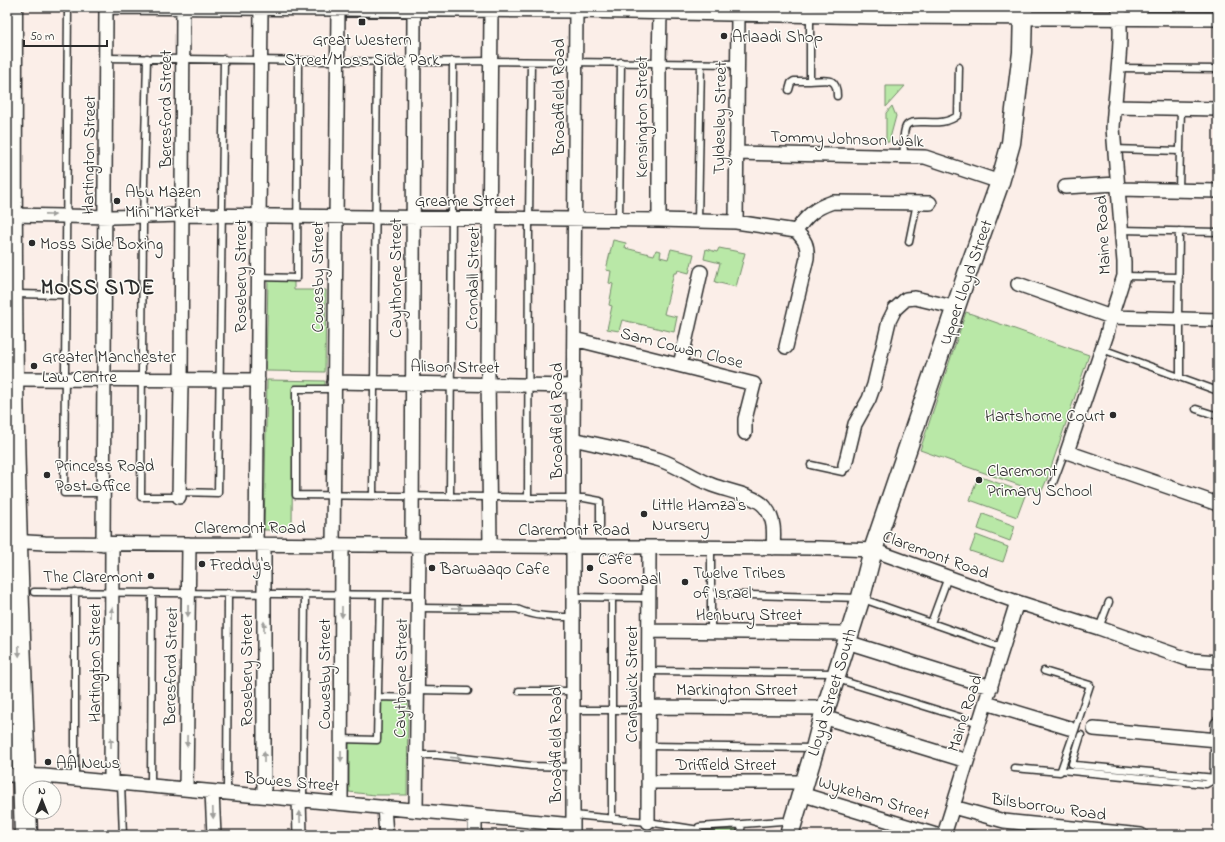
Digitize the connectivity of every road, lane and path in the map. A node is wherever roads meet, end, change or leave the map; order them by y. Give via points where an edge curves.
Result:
1 (11, 7) edge
2 (68, 7) edge
3 (107, 7) edge
4 (121, 7) edge
5 (183, 8) edge
6 (228, 8) edge
7 (261, 8) junction
8 (338, 9) junction
9 (576, 9) edge
10 (414, 10) junction
11 (491, 10) junction
12 (621, 10) edge
13 (787, 11) edge
14 (878, 12) edge
15 (660, 13) junction
16 (1023, 13) edge
17 (1120, 13) edge
18 (738, 15) junction
19 (810, 16) junction
20 (1218, 20) edge
21 (106, 58) junction
22 (146, 58) junction
23 (224, 59) junction
24 (183, 60) junction
25 (260, 60) junction
26 (298, 60) junction
27 (337, 61) junction
28 (377, 61) junction
29 (453, 61) junction
30 (491, 61) junction
31 (415, 62) junction
32 (531, 62) junction
33 (621, 62) junction
34 (576, 63) junction
35 (658, 63) junction
36 (701, 64) junction
37 (738, 64) junction
38 (959, 67) dead end
39 (1119, 68) junction
40 (1218, 69) edge
41 (810, 81) junction
42 (789, 90) dead end
43 (837, 96) dead end
44 (1114, 107) junction
45 (1181, 108) junction
46 (1218, 109) edge
47 (1114, 149) junction
48 (1180, 151) junction
49 (736, 153) junction
50 (904, 157) junction
51 (1000, 182) junction
52 (1118, 186) junction
53 (1065, 187) dead end
54 (1179, 190) junction
55 (1218, 191) edge
56 (917, 203) junction
57 (930, 204) dead end
58 (11, 214) junction
59 (144, 215) junction
60 (182, 215) junction
61 (67, 216) junction
62 (105, 216) junction
63 (222, 216) junction
64 (258, 216) junction
65 (297, 216) junction
66 (336, 217) junction
67 (375, 218) junction
68 (414, 218) junction
69 (452, 218) junction
70 (490, 218) junction
71 (529, 219) junction
72 (575, 220) junction
73 (619, 220) junction
74 (659, 220) junction
75 (698, 221) junction
76 (736, 222) junction
77 (1121, 230) junction
78 (796, 231) junction
79 (1179, 232) junction
80 (1218, 232) edge
81 (909, 242) dead end
82 (701, 272) dead end
83 (1124, 276) junction
84 (258, 277) junction
85 (1179, 277) junction
86 (1018, 284) dead end
87 (11, 294) junction
88 (66, 295) junction
89 (956, 308) junction
90 (1111, 317) junction
91 (1179, 320) junction
92 (1218, 320) edge
93 (574, 340) junction
94 (786, 347) dead end
95 (1102, 349) junction
96 (680, 365) junction
97 (1180, 377) junction
98 (12, 378) junction
99 (65, 379) junction
100 (104, 380) junction
101 (143, 380) junction
102 (181, 380) junction
103 (221, 380) junction
104 (258, 380) junction
105 (374, 383) junction
106 (412, 384) junction
107 (451, 384) junction
108 (488, 384) junction
109 (528, 385) junction
110 (334, 386) junction
111 (574, 386) junction
112 (1218, 390) edge
113 (1196, 409) dead end
114 (1218, 416) edge
115 (744, 434) dead end
116 (573, 439) junction
117 (1067, 452) junction
118 (811, 465) dead end
119 (844, 465) joint
120 (1053, 483) dead end
121 (103, 493) junction
122 (179, 495) junction
123 (334, 496) junction
124 (373, 496) junction
125 (412, 496) junction
126 (450, 496) junction
127 (488, 497) junction
128 (528, 497) junction
129 (573, 498) junction
130 (1218, 504) edge
131 (600, 528) dead end
132 (12, 541) edge
133 (107, 544) junction
134 (189, 544) junction
135 (260, 544) junction
136 (337, 545) junction
137 (415, 546) junction
138 (490, 546) junction
139 (573, 547) junction
140 (649, 547) junction
141 (711, 547) junction
142 (774, 548) junction
143 (873, 550) junction
144 (948, 577) junction
145 (34, 592) dead end
146 (75, 592) junction
147 (112, 592) junction
148 (152, 592) junction
149 (649, 592) junction
150 (188, 593) junction
151 (228, 593) junction
152 (264, 594) junction
153 (305, 594) junction
154 (342, 594) junction
155 (380, 594) junction
156 (711, 594) junction
157 (573, 598) junction
158 (612, 598) junction
159 (860, 598) junction
160 (418, 601) junction
161 (1017, 602) junction
162 (1108, 602) dead end
163 (573, 617) junction
164 (931, 623) junction
165 (1099, 628) junction
166 (649, 631) junction
167 (711, 632) junction
168 (848, 637) junction
169 (1003, 648) junction
170 (1218, 662) edge
171 (649, 671) junction
172 (1044, 671) dead end
173 (837, 676) junction
174 (991, 687) junction
175 (468, 691) dead end
176 (519, 691) dead end
177 (573, 691) junction
178 (417, 694) junction
179 (378, 697) junction
180 (986, 703) junction
181 (648, 708) junction
182 (573, 710) junction
183 (612, 710) junction
184 (824, 712) junction
185 (980, 723) junction
186 (1218, 724) edge
187 (1072, 729) junction
188 (1094, 729) dead end
189 (1081, 735) dead end
190 (341, 739) junction
191 (1218, 740) edge
192 (648, 746) junction
193 (815, 748) junction
194 (417, 755) junction
195 (967, 761) junction
196 (573, 767) junction
197 (1014, 768) dead end
198 (1061, 770) junction
199 (16, 774) edge
200 (1217, 778) edge
201 (75, 779) junction
202 (648, 782) junction
203 (116, 783) junction
204 (151, 786) junction
205 (803, 788) junction
206 (186, 789) junction
207 (212, 792) junction
208 (228, 793) junction
209 (264, 796) junction
210 (301, 800) junction
211 (341, 803) junction
212 (384, 807) junction
213 (953, 807) junction
214 (416, 810) junction
215 (475, 816) junction
216 (612, 818) junction
217 (648, 822) junction
218 (742, 824) junction
219 (573, 825) edge
220 (786, 828) edge
221 (1053, 830) edge
222 (699, 833) edge
223 (26, 835) edge
224 (122, 835) edge
225 (214, 835) edge
226 (300, 835) edge
227 (386, 835) edge
228 (475, 835) edge
229 (740, 835) edge
230 (936, 835) edge
231 (944, 835) edge
232 (1141, 835) edge

1 - 58 highway
2 - 61 lane
3 - 4 street
3 - 21 street, Hartington Street
4 - 5 street
5 - 6 street
5 - 24 street, Beresford Street
6 - 7 street
7 - 8 street
7 - 25 street, Rosebery Street
8 - 10 street
8 - 27 street, Cowesby Street
9 - 11 street
9 - 12 street
9 - 34 street, Broadfield Road
10 - 11 street
10 - 31 street, Caythorpe Street
11 - 30 street, Crondall Street
12 - 15 street
13 - 18 street
13 - 19 street
14 - 16 street
14 - 19 street
15 - 18 street
15 - 35 street, Kensington Street
16 - 17 street
16 - 51 street, Upper Lloyd Street via 1022,52 1014,126
17 - 20 street
17 - 39 street, Maine Road
18 - 37 street, Tyldesley Street
19 - 41 lane
21 - 22 lane
21 - 62 street, Hartington Street
22 - 24 lane
22 - 59 lane
23 - 24 lane
23 - 25 lane
23 - 63 lane
24 - 60 street, Beresford Street
25 - 26 lane
25 - 64 street, Rosebery Street
26 - 27 lane
26 - 65 lane
27 - 28 lane
27 - 66 street, Cowesby Street
28 - 31 lane
28 - 67 lane
29 - 30 lane
29 - 31 lane
29 - 69 lane
30 - 32 lane
30 - 70 street, Crondall Street
31 - 68 street, Caythorpe Street
32 - 34 lane
32 - 71 lane
33 - 34 lane
33 - 35 lane
33 - 73 lane
34 - 72 street, Broadfield Road
35 - 36 lane
35 - 74 street, Kensington Street
36 - 37 lane
36 - 75 lane
37 - 49 street, Tyldesley Street
38 - 50 lane via 958,115 953,120 945,122 918,122 906,126
39 - 40 lane
39 - 44 street, Maine Road
41 - 42 lane via 794,81
41 - 43 lane via 829,80 837,87
44 - 45 street
44 - 47 street, Maine Road
45 - 46 street
45 - 48 lane
47 - 48 lane
47 - 52 street, Maine Road
48 - 54 lane
49 - 50 street, Tommy Johnson Walk
49 - 76 street, Tyldesley Street
50 - 51 street, Tommy Johnson Walk via 933,159
51 - 89 street, Upper Lloyd Street
52 - 53 street
52 - 54 street
52 - 77 street, Maine Road
54 - 55 street
56 - 57 street
56 - 78 street via 833,202 812,212
56 - 81 lane
58 -> 61 street, Greame Street
58 - 87 highway
59 - 60 street, Greame Street
59 - 62 street, Greame Street
59 - 101 lane
60 - 63 street, Greame Street
60 - 102 street, Beresford Street
61 - 62 street, Greame Street
61 - 88 lane
62 - 100 street, Hartington Street
63 - 64 street, Greame Street
63 - 103 lane
64 - 65 street, Greame Street
64 - 84 street, Rosebery Street
65 - 66 street, Greame Street
65 - 84 lane via 297,278
66 - 67 street, Greame Street
66 - 110 street, Cowesby Street
67 - 68 street, Greame Street
67 - 105 lane
68 - 69 street, Greame Street
68 - 106 street, Caythorpe Street
69 - 70 street, Greame Street
69 - 107 lane
70 - 71 street, Greame Street
70 - 108 street, Crondall Street
71 - 72 street, Greame Street
71 - 109 lane
72 - 73 street, Greame Street
72 - 93 street, Broadfield Road
73 - 74 street, Greame Street
74 - 75 street, Greame Street
75 - 76 street, Greame Street
76 - 78 street, Greame Street
77 - 79 lane
77 - 83 street, Maine Road
78 - 94 street via 804,238 808,249
79 - 80 lane
79 - 85 lane
82 - 96 street
83 - 85 lane
83 - 90 street, Maine Road
84 - 104 street, Rosebery Street
85 - 91 lane
86 - 90 street
87 - 88 lane
87 - 98 highway
88 - 99 lane
89 - 119 street via 916,298 906,300 896,309 889,321 874,385 855,424
89 - 143 street, Upper Lloyd Street
90 - 91 street
90 - 95 street, Maine Road
91 - 92 street
91 - 97 lane
93 - 96 street, Sam Cowan Close
93 - 111 street, Broadfield Road
95 - 97 lane
95 - 117 street, Maine Road
96 - 115 street, Sam Cowan Close via 754,384 745,418
97 - 112 lane
98 - 99 street
98 - 132 highway
99 - 100 street
99 - 121 lane via 64,493
100 - 101 street
100 - 121 street, Hartington Street
101 - 102 street
101 - 122 lane via 141,497
102 - 103 street
102 - 122 street, Beresford Street
103 - 104 street
103 - 122 lane via 218,493
104 - 135 street, Rosebery Street
105 - 106 street, Alison Street
105 - 110 street, Alison Street
105 - 124 lane
106 - 107 street, Alison Street
106 - 125 street, Caythorpe Street
107 - 108 street, Alison Street
107 - 126 lane
108 - 109 street, Alison Street
108 - 127 street, Crondall Street
109 - 111 street, Alison Street
109 - 128 lane
110 - 123 street, Cowesby Street
110 - 123 lane via 296,389 296,495
111 - 116 street, Broadfield Road
113 - 114 lane
116 - 129 street, Broadfield Road
116 - 142 street via 660,460 712,485 755,499 771,515
117 - 120 lane via 1062,458
117 - 130 street
118 - 119 lane via 843,472
121 - 133 street, Hartington Street
123 - 124 lane
123 - 136 street, Cowesby Street
124 - 125 lane
125 - 126 lane
125 - 137 street, Caythorpe Street
126 - 127 lane
127 - 128 lane
127 - 138 street, Crondall Street
128 - 129 lane
129 - 131 lane via 600,501
129 - 139 street, Broadfield Road
132 - 133 street, Claremont Road
132 -> 199 highway
133 - 134 street, Claremont Road
133 - 147 street, Hartington Street
134 - 135 street, Claremont Road
134 - 150 street, Beresford Street
135 - 136 street, Claremont Road
135 - 152 street, Rosebery Street
136 - 137 street, Claremont Road
136 - 154 street, Cowesby Street
137 - 138 street, Claremont Road
137 - 160 street, Caythorpe Street
138 - 139 street, Claremont Road
139 - 140 street, Claremont Road
139 - 157 street, Broadfield Road
140 - 141 street, Claremont Road
140 - 149 street, Cranswick Street
141 - 142 street, Claremont Road
141 - 156 lane
142 - 143 street, Claremont Road
143 - 144 street, Claremont Road
143 - 159 street, Lloyd Street South
144 - 161 street, Claremont Road
144 - 164 lane
145 - 146 lane
146 - 147 lane
146 - 201 lane
147 - 148 lane
203 -> 147 street, Hartington Street
148 - 150 lane
148 - 204 lane
149 - 158 lane
149 - 166 street, Cranswick Street
150 - 151 lane
150 -> 206 street, Beresford Street
151 - 152 lane
151 - 208 lane
152 - 153 lane
209 -> 152 street, Rosebery Street
153 - 154 lane
153 - 210 lane
154 - 155 lane
154 -> 190 street, Cowesby Street
155 - 160 lane
155 - 179 lane
156 - 159 lane
156 - 167 lane
157 - 158 lane
157 - 163 street, Broadfield Road
158 - 183 lane
159 - 164 lane
159 - 168 street, Lloyd Street South
160 -> 163 lane via 518,609 545,617
160 - 178 street, Caythorpe Street
161 - 165 street, Claremont Road
161 - 169 street, Maine Road
162 - 165 lane
163 - 177 street, Broadfield Road
164 - 169 lane
165 - 170 street, Claremont Road via 1190,660
166 - 167 street, Henbury Street
166 - 171 street, Cranswick Street
167 - 168 street, Henbury Street
168 - 173 street, Lloyd Street South
168 - 174 street, Henbury Street
169 - 174 street, Maine Road
171 - 173 lane
171 - 181 street, Cranswick Street
172 - 187 lane via 1090,685
173 - 184 street, Lloyd Street South
173 - 185 lane
174 - 180 street, Maine Road
175 - 178 lane
176 - 177 lane
177 - 182 street, Broadfield Road
178 - 179 lane
178 - 194 street, Caythorpe Street
179 - 190 lane via 377,740
180 - 185 street, Maine Road
180 - 187 street
181 - 183 lane
181 - 184 street, Markington Street
181 - 192 street, Cranswick Street
182 - 183 lane
182 - 196 street, Broadfield Road
183 - 216 lane
184 - 193 street, Lloyd Street South
184 - 195 street, Markington Street
185 - 195 street, Maine Road
186 - 191 street
187 - 198 lane
188 - 191 street
189 - 200 lane via 1072,764 1075,765
190 -> 211 street, Cowesby Street
191 - 200 street
192 - 193 lane
192 - 202 street, Cranswick Street
193 - 205 street, Lloyd Street South
194 -> 196 lane via 531,766
194 - 214 street, Caythorpe Street
195 - 213 street, Maine Road
196 - 219 street, Broadfield Road
197 - 198 lane via 1060,772
198 - 200 lane via 1206,784
199 - 201 street, Bowes Street
199 - 223 highway
201 - 203 street, Bowes Street
202 - 205 street, Driffield Street
202 - 217 street, Cranswick Street
203 - 204 street, Bowes Street
203 - 224 lane
204 - 206 street, Bowes Street
205 - 220 street, Lloyd Street South
205 - 230 street, Wykeham Street
206 - 207 street, Bowes Street
207 - 208 street, Bowes Street
207 -> 225 street
208 - 209 street, Bowes Street
209 - 210 street, Bowes Street
210 - 211 street, Bowes Street
226 -> 210 street
211 - 212 street, Bowes Street
212 - 214 street, Bowes Street
212 - 227 street
213 - 221 street, Bilsborrow Road via 1004,821
213 - 231 street, Maine Road
214 - 215 street, Bowes Street
215 - 219 street, Bowes Street
215 - 228 street
216 - 217 lane
216 - 219 lane
217 - 222 lane
218 - 220 lane
218 - 222 lane via 699,827
218 - 229 lane
221 - 232 street, Bilsborrow Road

